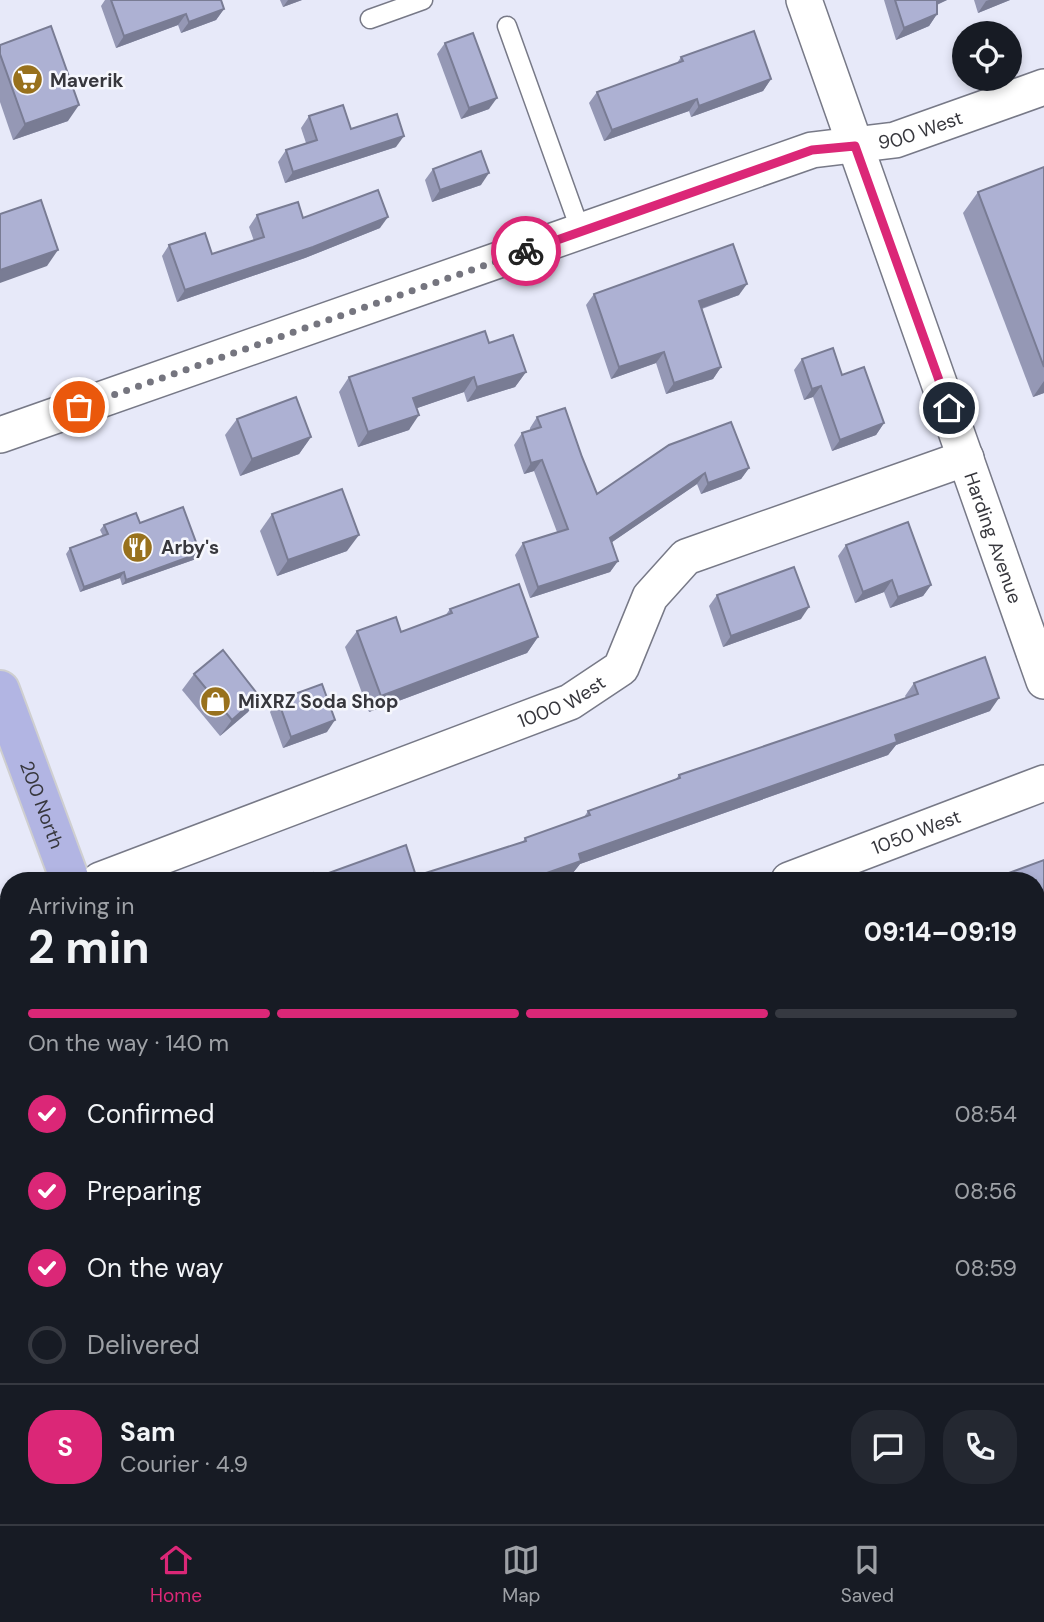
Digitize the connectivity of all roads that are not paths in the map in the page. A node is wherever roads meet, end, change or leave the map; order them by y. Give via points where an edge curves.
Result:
1 (423, 0) edge
2 (804, 0) edge
3 (370, 19) dead end
4 (507, 26) dead end
5 (1044, 87) edge
6 (855, 146) junction
7 (581, 232) junction
8 (0, 435) edge
9 (966, 458) junction
10 (1044, 681) edge
11 (2, 703) edge
12 (1044, 783) edge
13 (67, 872) edge
14 (121, 872) edge
15 (810, 872) edge

1 - 3 lane
2 - 6 street, Harding Avenue
4 - 7 lane
5 - 6 street, 900 West via 895,140
6 - 7 street, 900 West via 812,150
6 - 9 street, Harding Avenue
7 - 8 street, 900 West
9 - 10 street, Harding Avenue
9 - 14 street, 1000 West via 686,557 650,597 621,668 570,702
11 - 13 main road, 200 North
12 - 15 street, 1050 West

